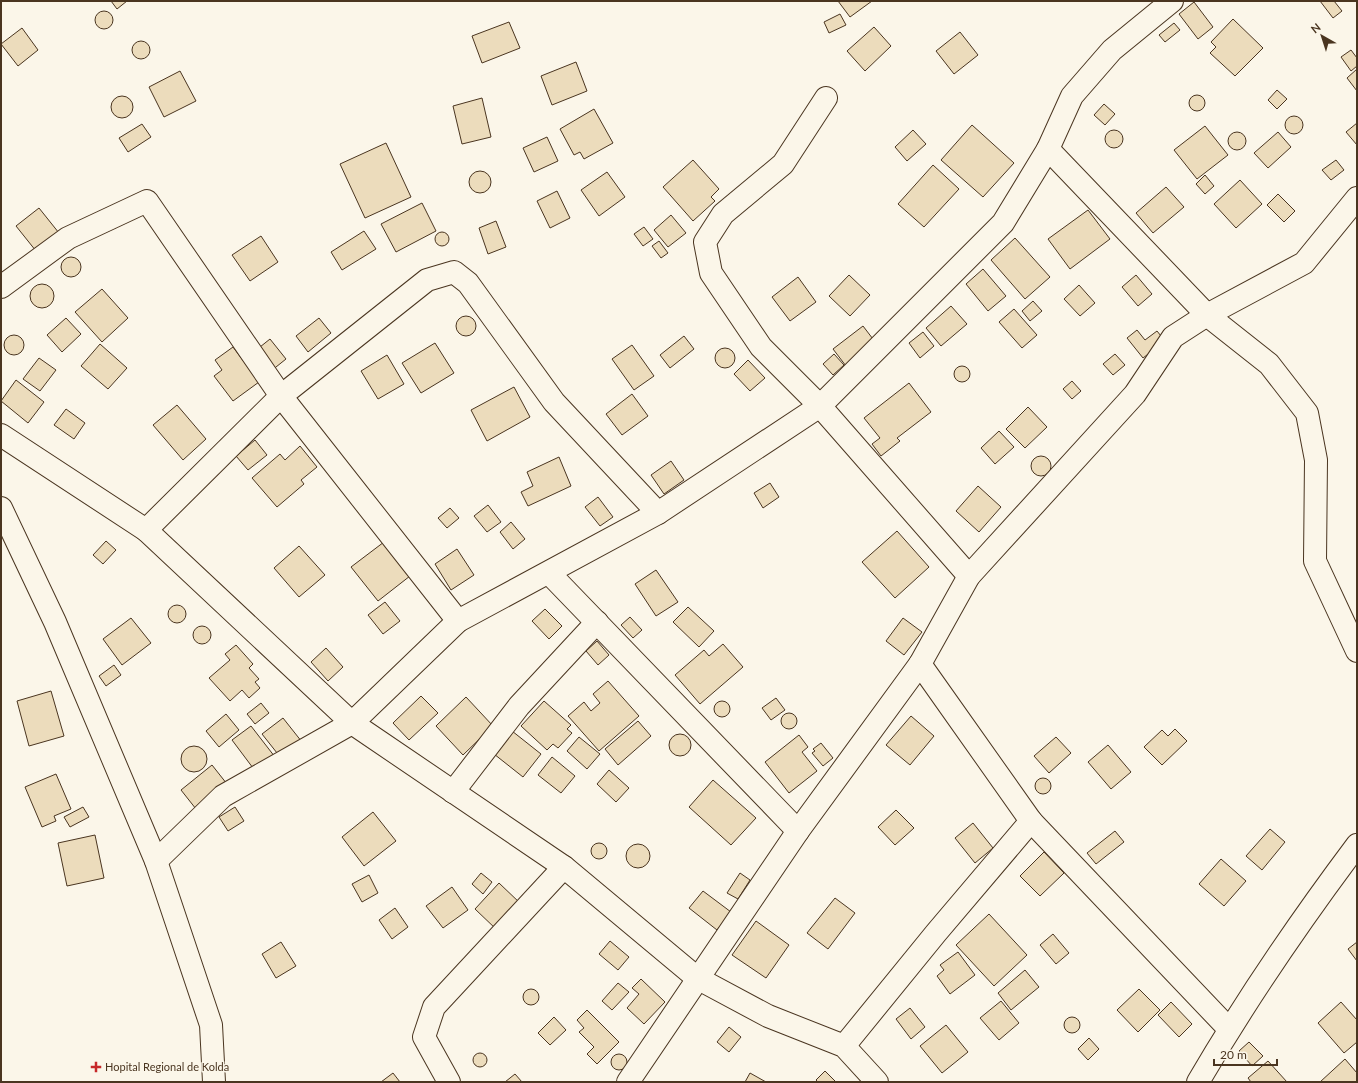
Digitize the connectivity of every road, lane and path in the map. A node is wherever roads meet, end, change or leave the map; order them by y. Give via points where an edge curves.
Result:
1 (1172, 1) edge
2 (826, 98) dead end
3 (1048, 149) junction
4 (1357, 198) edge
5 (1, 287) edge
6 (1207, 315) junction
7 (281, 396) junction
8 (820, 406) junction
9 (1, 435) edge
10 (1, 508) edge
11 (658, 513) junction
12 (146, 530) junction
13 (549, 573) junction
14 (970, 576) junction
15 (458, 622) junction
16 (597, 622) junction
17 (1357, 651) edge
18 (920, 664) junction
19 (352, 723) junction
20 (454, 792) junction
21 (1031, 821) junction
22 (798, 831) junction
23 (1357, 845) edge
24 (156, 861) junction
25 (564, 867) junction
26 (697, 978) junction
27 (1229, 1029) junction
28 (844, 1046) junction
29 (214, 1082) edge
30 (449, 1082) edge
31 (628, 1082) edge
32 (877, 1082) edge
33 (1198, 1082) edge

1 - 3 street via 1112,50 1072,96
2 - 8 street via 783,164 723,214 705,242 711,273 761,347
3 - 6 street
3 - 8 street via 1004,223
4 - 6 street via 1304,264
5 - 7 street via 68,238 147,201
6 - 14 street via 1173,337 1135,394
6 - 17 street via 1269,364 1307,413 1316,460 1315,561
7 - 11 street via 427,280 454,272 468,283 554,402
7 - 12 street
7 - 15 street
8 - 11 street
8 - 14 street
9 - 12 street
10 - 24 street via 55,622
11 - 13 street
12 - 19 street
13 - 15 street
13 - 16 street
14 - 18 street
15 - 19 street
16 - 20 street via 519,706
16 - 22 street
18 - 21 street
18 - 22 street
19 - 20 street
19 - 24 street via 223,796
20 - 25 street
21 - 27 street
21 - 28 street
22 - 26 street
23 - 27 street via 1314,903
24 - 29 street via 211,1025
25 - 26 street
25 - 30 street via 434,1006 424,1037
26 - 28 street via 768,1016
26 - 31 street
27 - 33 street
28 - 32 street

